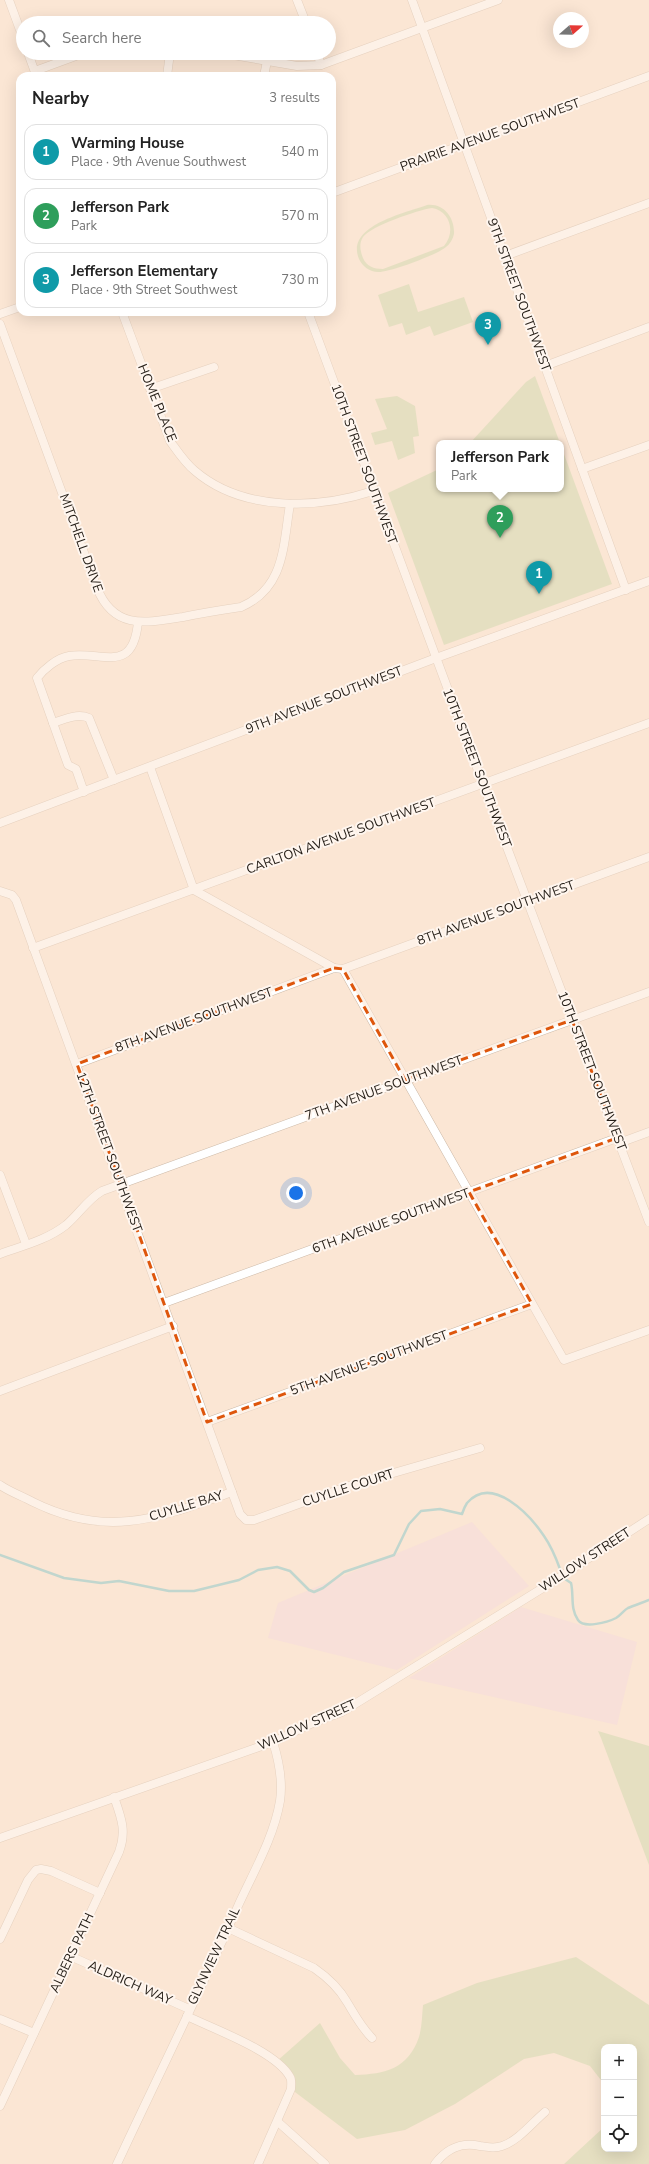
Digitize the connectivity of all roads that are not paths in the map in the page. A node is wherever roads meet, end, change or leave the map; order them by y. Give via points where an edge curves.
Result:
1 (9, 0) edge
2 (297, 0) edge
3 (412, 0) edge
4 (498, 0) edge
5 (303, 16) edge
6 (16, 19) edge
7 (422, 28) junction
8 (31, 60) edge
9 (68, 60) edge
10 (169, 60) edge
11 (261, 60) edge
12 (319, 60) edge
13 (335, 60) edge
14 (336, 60) edge
15 (267, 61) junction
16 (321, 65) junction
17 (35, 72) edge
18 (41, 72) edge
19 (167, 72) edge
20 (265, 72) edge
21 (649, 76) edge
22 (464, 144) junction
23 (336, 192) edge
24 (649, 203) edge
25 (505, 256) junction
26 (16, 308) edge
27 (0, 314) edge
28 (123, 316) edge
29 (309, 316) edge
30 (0, 324) edge
31 (649, 327) edge
32 (545, 366) junction
33 (214, 367) dead end
34 (150, 389) junction
35 (649, 445) edge
36 (582, 469) junction
37 (373, 491) junction
38 (290, 504) junction
39 (649, 581) edge
40 (626, 590) junction
41 (138, 622) junction
42 (436, 658) junction
43 (649, 723) edge
44 (53, 724) junction
45 (150, 767) junction
46 (114, 780) junction
47 (483, 784) junction
48 (84, 792) junction
49 (0, 823) edge
50 (649, 858) edge
51 (194, 890) junction
52 (0, 891) edge
53 (528, 901) junction
54 (33, 948) junction
55 (338, 969) junction
56 (649, 992) edge
57 (572, 1020) junction
58 (77, 1064) junction
59 (406, 1080) junction
60 (649, 1132) edge
61 (618, 1140) junction
62 (0, 1175) edge
63 (119, 1184) junction
64 (469, 1192) junction
65 (649, 1222) edge
66 (26, 1244) junction
67 (0, 1254) edge
68 (164, 1303) junction
69 (532, 1304) junction
70 (173, 1326) junction
71 (649, 1330) edge
72 (0, 1390) edge
73 (207, 1422) junction
74 (480, 1448) dead end
75 (0, 1485) edge
76 (232, 1492) junction
77 (649, 1519) edge
78 (272, 1742) junction
79 (114, 1797) junction
80 (0, 1838) edge
81 (100, 1893) junction
82 (228, 1928) junction
83 (0, 1939) edge
84 (70, 1956) junction
85 (188, 2013) junction
86 (0, 2019) edge
87 (34, 2033) junction
88 (372, 2038) dead end
89 (0, 2106) edge
90 (545, 2112) dead end
91 (278, 2122) junction
92 (117, 2164) edge
93 (258, 2164) edge
94 (325, 2164) edge
95 (435, 2164) edge

1 - 6 street
2 - 5 street
3 - 7 street, 9TH STREET SOUTHWEST
4 - 7 street
7 - 14 street
7 - 22 street, 9TH STREET SOUTHWEST
8 - 17 street
9 - 18 street
10 - 19 street
11 - 15 street
12 - 16 street
13 - 16 street
15 - 16 street via 297,66
15 - 20 street
21 - 22 street, PRAIRIE AVENUE SOUTHWEST
22 - 23 street, PRAIRIE AVENUE SOUTHWEST
22 - 25 street, 9TH STREET SOUTHWEST
24 - 25 street
25 - 32 street, 9TH STREET SOUTHWEST
26 - 27 street
28 - 34 street, HOME PLACE
29 - 37 street, 10TH STREET SOUTHWEST
30 - 41 street, MITCHELL DRIVE via 101,599 119,616
31 - 32 street
32 - 36 street, 9TH STREET SOUTHWEST
33 - 34 street
34 - 38 street, HOME PLACE via 170,441 195,471 211,483 229,491
35 - 36 street
36 - 40 street, 9TH STREET SOUTHWEST
37 - 38 street, HOME PLACE via 336,501
37 - 42 street, 10TH STREET SOUTHWEST
38 - 41 street, MITCHELL DRIVE via 280,564 276,576 261,595 241,607 154,622
39 - 40 street, 9TH AVENUE SOUTHWEST
40 - 42 street, 9TH AVENUE SOUTHWEST
41 - 44 street via 135,644 126,652 112,658 68,656 49,665 36,678
42 - 45 street, 9TH AVENUE SOUTHWEST
42 - 47 street, 10TH STREET SOUTHWEST
43 - 47 street, CARLTON AVENUE SOUTHWEST
44 - 46 street via 68,718 89,718
44 - 48 street via 68,765 76,769
45 - 46 street, 9TH AVENUE SOUTHWEST
45 - 51 street
46 - 48 street, 9TH AVENUE SOUTHWEST
47 - 51 street, CARLTON AVENUE SOUTHWEST
47 - 53 street, 10TH STREET SOUTHWEST
48 - 49 street, 9TH AVENUE SOUTHWEST
50 - 53 street, 8TH AVENUE SOUTHWEST
51 - 54 street, CARLTON AVENUE SOUTHWEST
51 - 55 street
52 - 54 street, 12TH STREET SOUTHWEST via 12,895 16,900
53 - 55 street, 8TH AVENUE SOUTHWEST
53 - 57 street, 10TH STREET SOUTHWEST
54 - 58 street, 12TH STREET SOUTHWEST
55 - 58 street, 8TH AVENUE SOUTHWEST
55 - 59 street
56 - 57 street, 7TH AVENUE SOUTHWEST
57 - 59 street, 7TH AVENUE SOUTHWEST
57 - 61 street, 10TH STREET SOUTHWEST
58 - 63 street, 12TH STREET SOUTHWEST
59 - 63 street, 7TH AVENUE SOUTHWEST
59 - 64 street
60 - 61 street, 6TH AVENUE SOUTHWEST
61 - 64 street, 6TH AVENUE SOUTHWEST
61 - 65 street, 10TH STREET SOUTHWEST
62 - 66 street
63 - 66 street, 7TH AVENUE SOUTHWEST via 93,1196 66,1225 50,1235
63 - 68 street, 12TH STREET SOUTHWEST
64 - 68 street, 6TH AVENUE SOUTHWEST
64 - 69 street
66 - 67 street, 7TH AVENUE SOUTHWEST
68 - 70 street, 12TH STREET SOUTHWEST
69 - 71 street via 564,1360
69 - 73 street, 5TH AVENUE SOUTHWEST
70 - 72 street
70 - 73 street, 12TH STREET SOUTHWEST
73 - 76 street, CUYLLE BAY
74 - 76 street, CUYLLE COURT via 352,1485 254,1520 246,1520 240,1514
75 - 76 street, CUYLLE BAY via 64,1515 108,1522 152,1518
77 - 78 street, WILLOW STREET via 361,1701 342,1712
78 - 79 street, WILLOW STREET
78 - 82 street, GLYNVIEW TRAIL via 281,1781 280,1801 275,1820
79 - 80 street, WILLOW STREET
79 - 81 street, ALBERS PATH via 124,1834 119,1852
81 - 83 street via 51,1871 36,1870 28,1880
81 - 84 street, ALBERS PATH
82 - 85 street, GLYNVIEW TRAIL
82 - 88 street via 314,1968 327,1977
84 - 85 street, ALDRICH WAY
84 - 87 street, ALBERS PATH
85 - 91 street, ALDRICH WAY via 277,2061 292,2083
85 - 92 street, GLYNVIEW TRAIL
86 - 87 street
87 - 89 street, ALBERS PATH
90 - 95 street via 508,2144 491,2148 461,2145 451,2148
91 - 93 street, ALDRICH WAY
91 - 94 street

